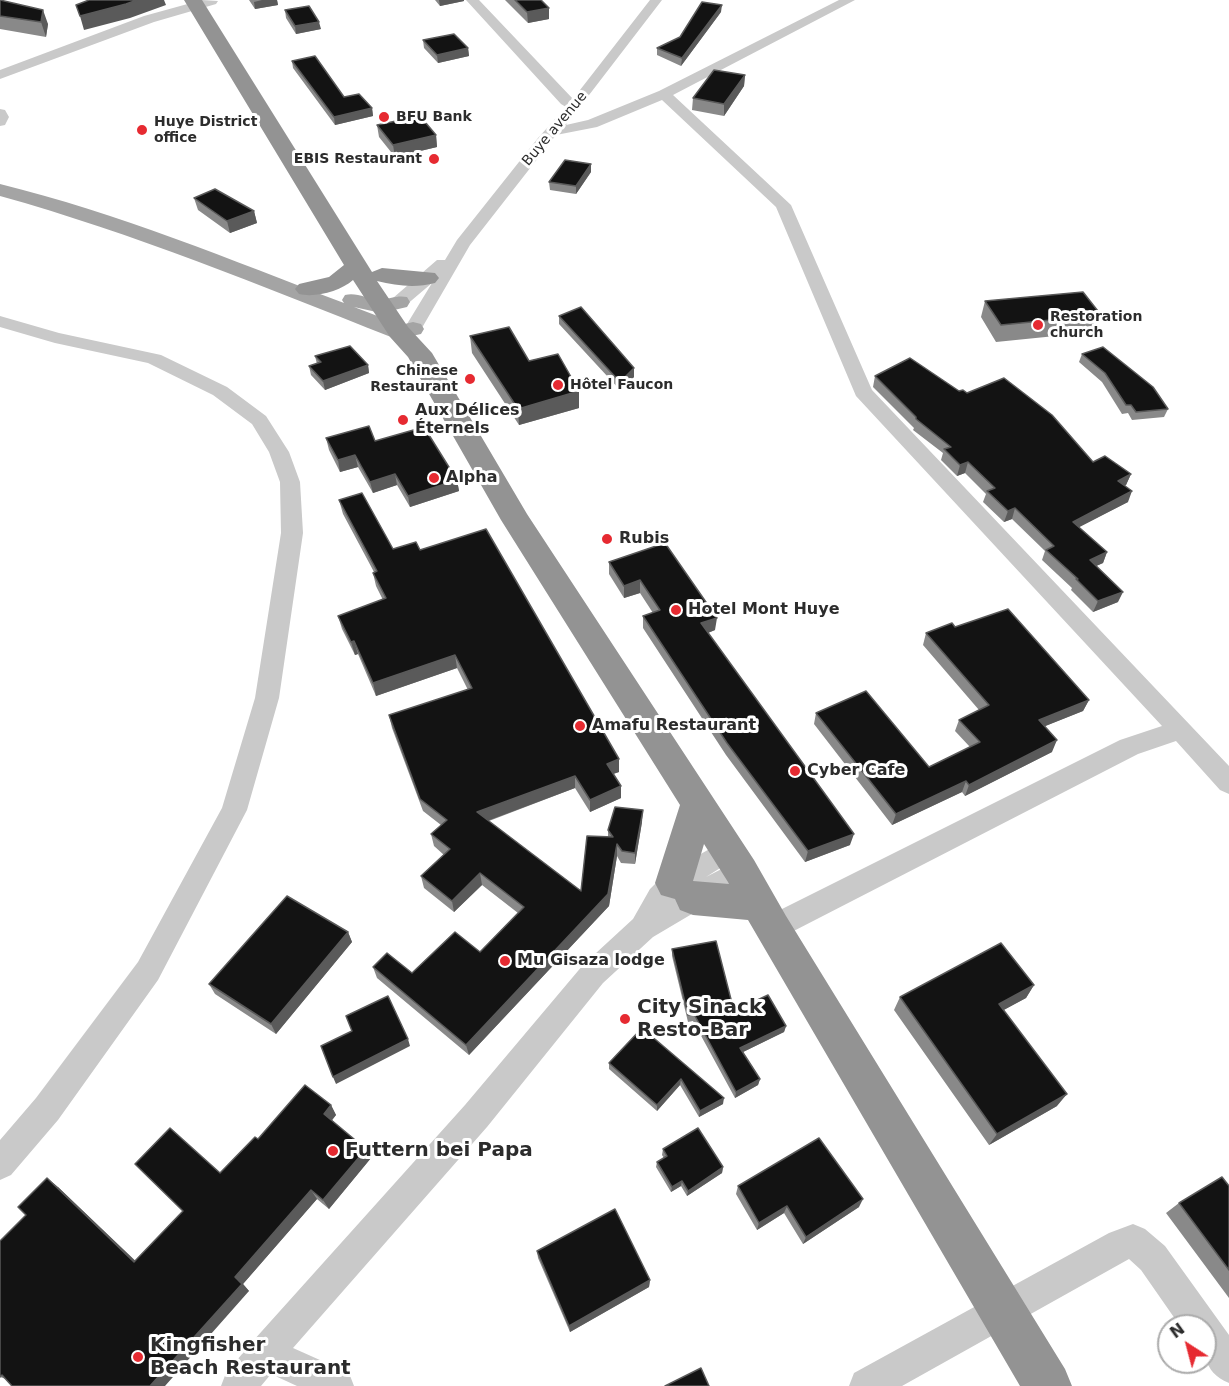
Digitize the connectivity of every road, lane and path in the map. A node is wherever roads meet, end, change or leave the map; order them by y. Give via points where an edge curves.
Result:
1 (472, 0) edge
2 (656, 0) edge
3 (849, 0) edge
4 (203, 1) edge
5 (0, 75) edge
6 (664, 94) junction
7 (575, 106) junction
8 (0, 113) edge
9 (0, 122) edge
10 (551, 132) junction
11 (0, 190) edge
12 (340, 222) junction
13 (453, 258) junction
14 (357, 266) junction
15 (382, 275) junction
16 (427, 278) junction
17 (296, 288) junction
18 (390, 304) junction
19 (0, 321) edge
20 (410, 338) junction
21 (1181, 730) junction
22 (1229, 783) edge
23 (698, 804) junction
24 (734, 860) junction
25 (684, 891) junction
26 (766, 916) junction
27 (0, 1164) edge
28 (1002, 1313) junction
29 (1193, 1314) edge
30 (1217, 1348) edge
31 (265, 1353) junction
32 (1229, 1365) edge
33 (239, 1386) edge
34 (336, 1386) edge
35 (867, 1386) edge
36 (1048, 1386) edge

1 - 7 street
2 - 7 street, Buye avenue
3 - 6 street
4 - 5 street
4 - 12 highway
6 - 10 street via 592,124
6 - 21 street via 783,206 863,392
7 - 10 street, Buye avenue
8 - 9 street
10 - 13 street, Buye avenue
11 - 17 main road via 58,206
12 - 14 highway
12 - 15 highway
13 - 16 street
13 - 20 street
14 - 17 highway via 337,282
14 - 18 highway
15 - 16 highway
15 - 18 highway
16 - 18 street
17 - 18 main road
17 - 20 main road
18 - 20 highway
19 - 27 street via 154,360 220,391 259,420 279,452 290,482 292,533 267,698 234,810 148,971 47,1109
20 - 23 highway via 516,520
21 - 22 street
21 - 26 street via 1129,747
23 - 24 highway
23 - 25 highway
24 - 25 street
24 - 26 highway
25 - 26 highway
25 - 31 street via 593,974 476,1116
26 - 28 highway
28 - 29 street via 1133,1241 1153,1258
28 - 35 street
28 - 36 highway
30 - 32 street
31 - 33 street
31 - 34 street

